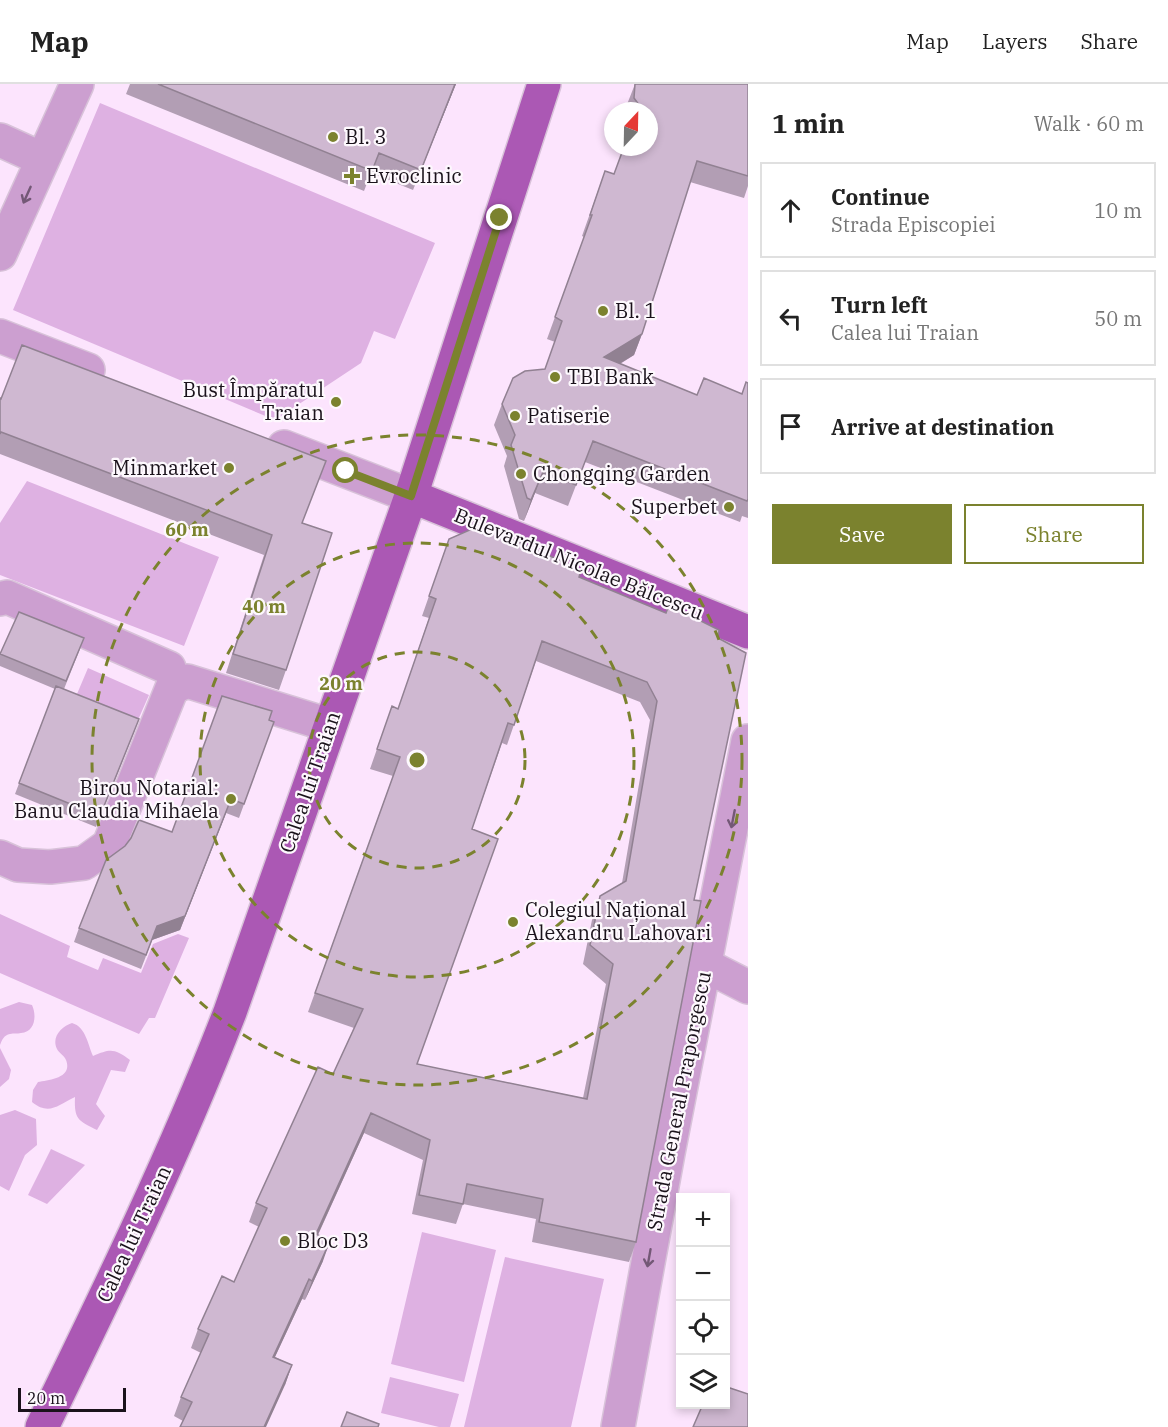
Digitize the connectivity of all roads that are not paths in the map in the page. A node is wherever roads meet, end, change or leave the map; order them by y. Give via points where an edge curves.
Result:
1 (77, 84) edge
2 (544, 84) edge
3 (0, 140) edge
4 (42, 159) junction
5 (0, 254) edge
6 (0, 336) edge
7 (110, 379) edge
8 (261, 438) edge
9 (411, 496) junction
10 (0, 599) edge
11 (748, 632) edge
12 (169, 668) dead end
13 (329, 725) junction
14 (748, 741) edge
15 (0, 856) edge
16 (705, 965) junction
17 (748, 987) edge
18 (42, 1427) edge
19 (618, 1427) edge

1 - 4 street
2 - 9 main road, Calea lui Traian
3 - 4 street
4 -> 5 street
6 - 7 street
8 - 9 street
9 - 11 main road, Bulevardul Nicolae Bălcescu
9 - 13 main road, Calea lui Traian
10 - 12 street via 7,597
13 - 15 street via 187,681 172,688 110,845 84,863 50,867 18,865
13 - 18 main road, Calea lui Traian via 202,1084 131,1245
14 -> 16 street, Strada General Praporgescu
16 - 17 street
16 -> 19 street, Strada General Praporgescu

